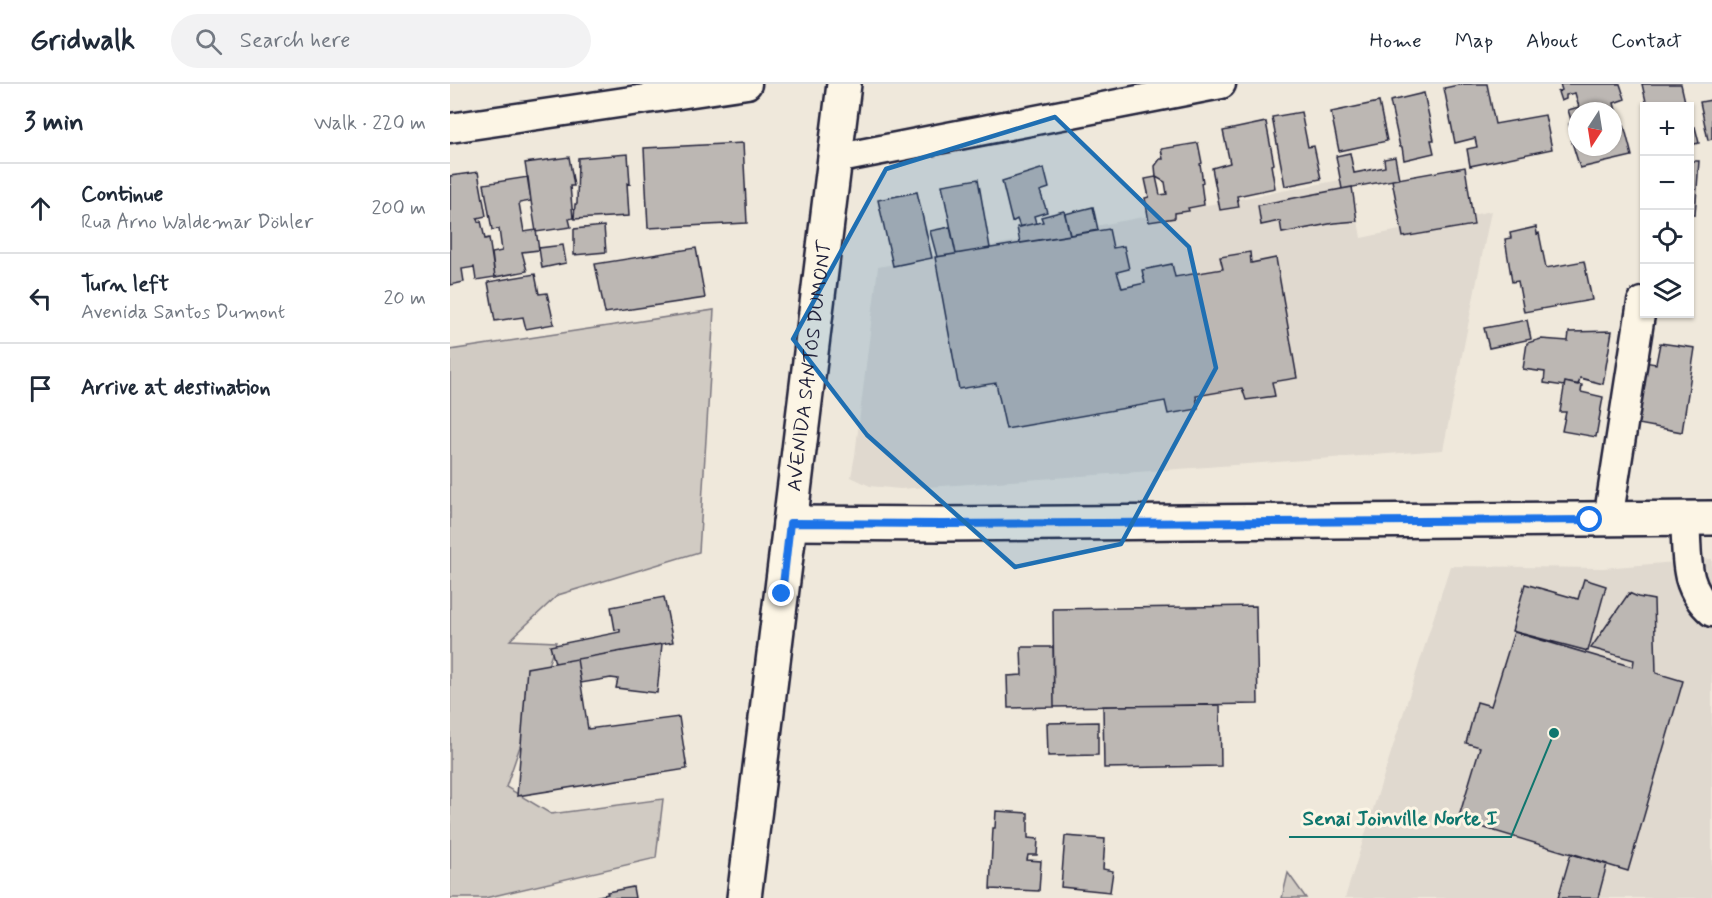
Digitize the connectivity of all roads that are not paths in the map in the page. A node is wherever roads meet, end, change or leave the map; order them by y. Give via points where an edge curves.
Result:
1 (747, 84) edge
2 (844, 84) edge
3 (1221, 84) edge
4 (450, 128) edge
5 (835, 159) junction
6 (1640, 315) edge
7 (1698, 519) edge
8 (1608, 520) junction
9 (790, 523) junction
10 (1712, 612) edge
11 (744, 898) edge

1 - 4 street
2 - 5 main road, AVENIDA SANTOS DUMONT
3 - 5 street
5 - 9 main road, AVENIDA SANTOS DUMONT
6 - 8 street
7 - 8 main road
7 - 10 street via 1689,581 1701,603
8 - 9 main road
9 - 11 main road, AVENIDA SANTOS DUMONT

